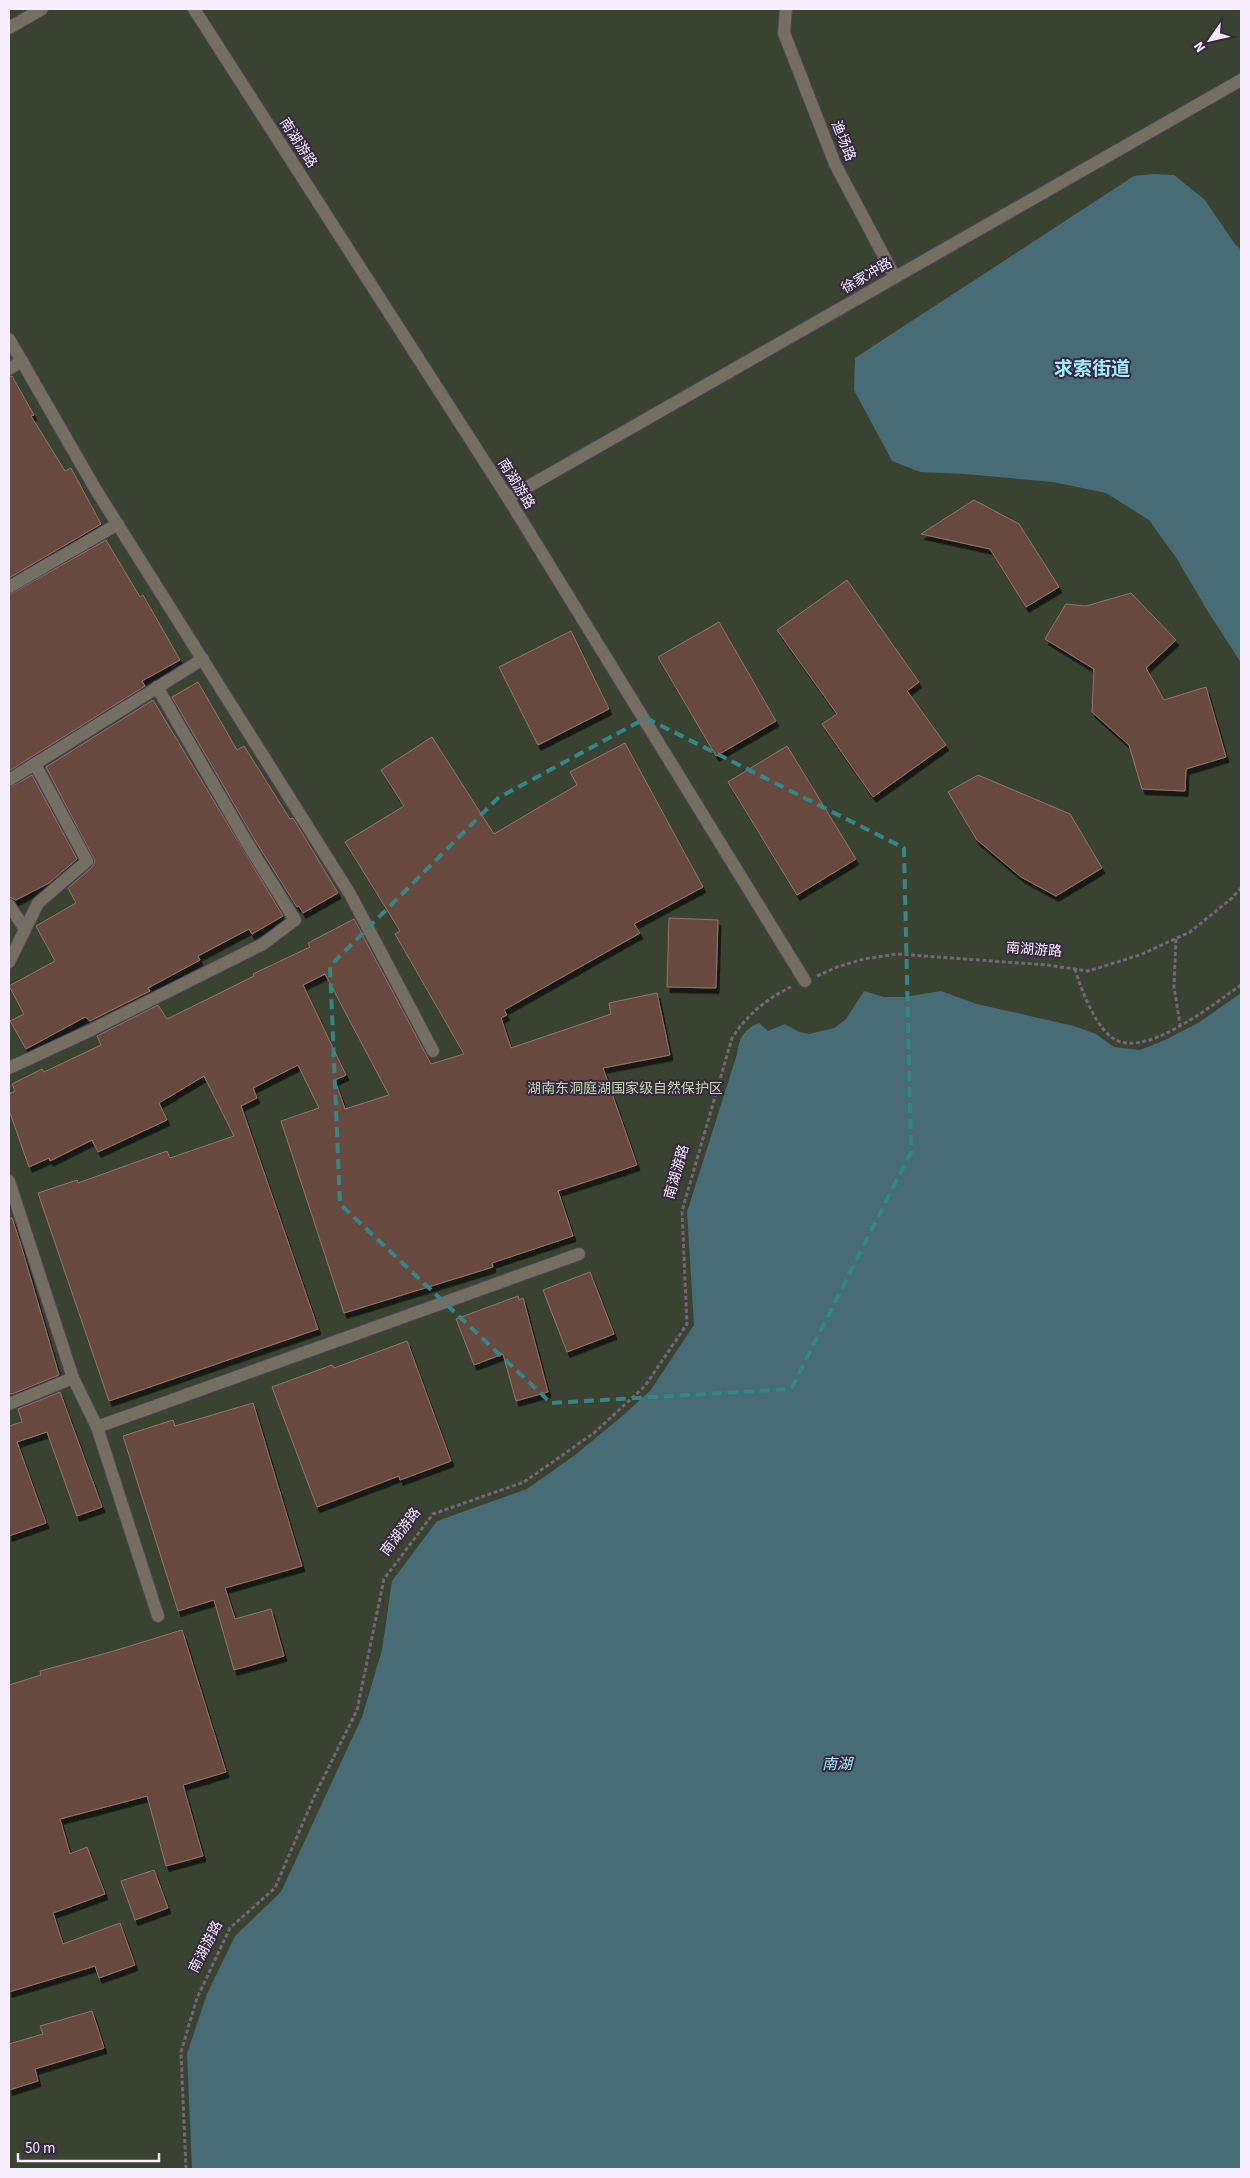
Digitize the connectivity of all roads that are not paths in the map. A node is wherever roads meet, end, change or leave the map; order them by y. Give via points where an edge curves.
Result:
1 (42, 9) edge
2 (194, 9) edge
3 (786, 9) edge
4 (9, 28) edge
5 (1241, 80) edge
6 (896, 277) junction
7 (9, 339) edge
8 (22, 361) junction
9 (9, 370) edge
10 (508, 498) junction
11 (118, 524) junction
12 (9, 587) edge
13 (202, 659) junction
14 (157, 687) junction
15 (35, 764) junction
16 (9, 780) edge
17 (9, 905) edge
18 (25, 929) junction
19 (9, 962) edge
20 (805, 981) road end
21 (433, 1051) dead end
22 (9, 1068) edge
23 (9, 1181) edge
24 (580, 1254) dead end
25 (73, 1378) junction
26 (9, 1404) edge
27 (97, 1427) junction
28 (158, 1616) dead end

1 - 4 street
2 - 10 street, 南湖游路
3 - 6 street, 渔场路 via 784,33 835,164
5 - 6 street, 徐家冲路
6 - 10 street, 徐家冲路
7 - 8 street
8 - 9 street
8 - 11 street
10 - 20 street, 南湖游路
11 - 12 street
11 - 13 street
13 - 14 street
13 - 21 street via 350,894
14 - 15 street
14 - 22 street via 295,920 263,944
15 - 16 street
15 - 18 street via 87,861 38,903
17 - 18 street
18 - 19 street
23 - 25 street
24 - 27 street
25 - 26 street
25 - 27 street
27 - 28 street

